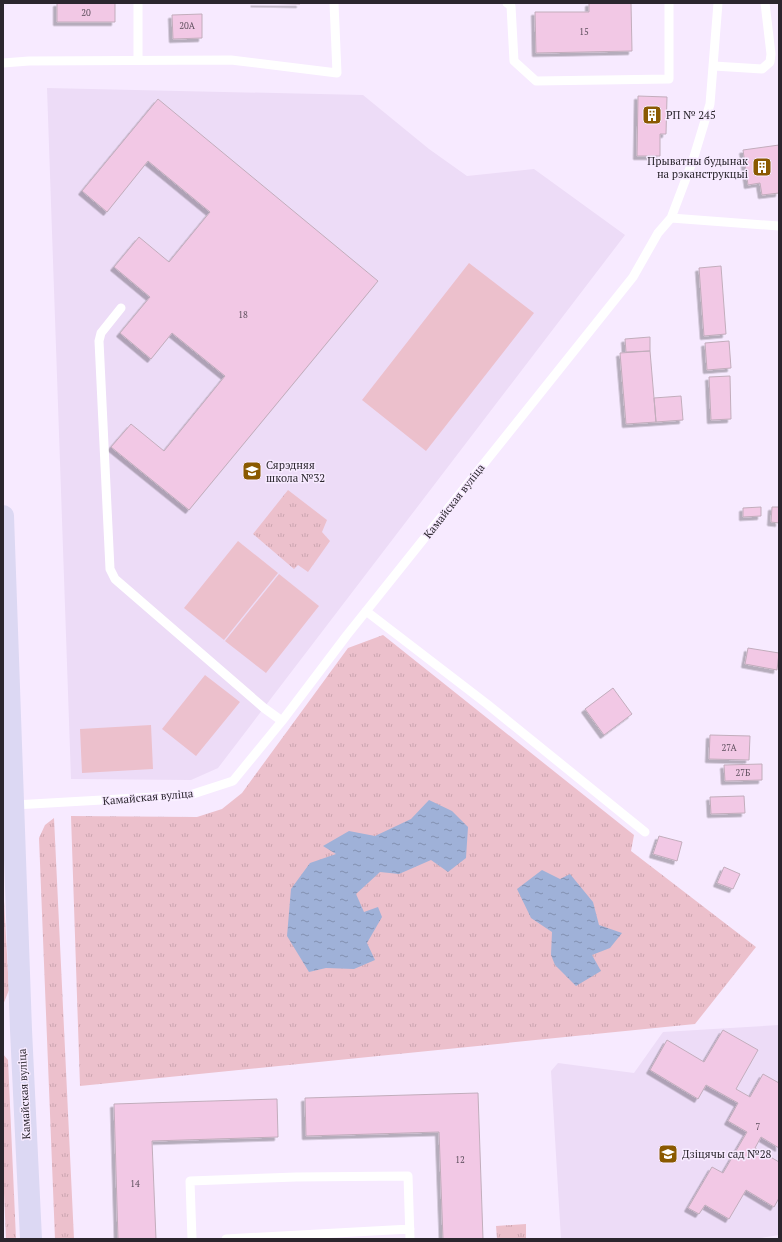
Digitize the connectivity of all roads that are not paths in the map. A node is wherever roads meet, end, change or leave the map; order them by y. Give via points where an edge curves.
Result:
1 (138, 3) edge
2 (334, 3) edge
3 (507, 3) edge
4 (669, 3) edge
5 (718, 3) edge
6 (765, 3) edge
7 (138, 60) junction
8 (3, 62) edge
9 (714, 66) junction
10 (670, 218) junction
11 (779, 226) edge
12 (121, 308) dead end
13 (3, 516) edge
14 (3, 539) edge
15 (366, 611) junction
16 (282, 721) junction
17 (14, 805) junction
18 (645, 832) dead end
19 (410, 1229) junction
20 (31, 1239) edge
21 (192, 1239) edge
22 (226, 1239) edge
23 (410, 1239) edge

1 - 7 lane
2 - 7 lane via 337,72 231,60
3 - 4 lane via 511,6 514,61 536,81 669,79
5 - 9 lane, Камайская вуліца
6 - 9 lane via 770,62 762,69
7 - 8 lane
9 - 10 lane, Камайская вуліца via 710,104 693,160
10 - 11 lane
10 - 15 lane, Камайская вуліца via 658,233 633,278
12 - 16 lane via 99,341 110,569 114,579
13 - 14 street, Камайская вуліца
14 - 17 street, Камайская вуліца
15 - 16 lane, Камайская вуліца
15 - 18 lane via 488,704
16 - 17 lane, Камайская вуліца via 233,781 190,795
17 - 20 street, Камайская вуліца
19 - 21 lane via 408,1176 190,1181
19 - 22 lane
19 - 23 lane

